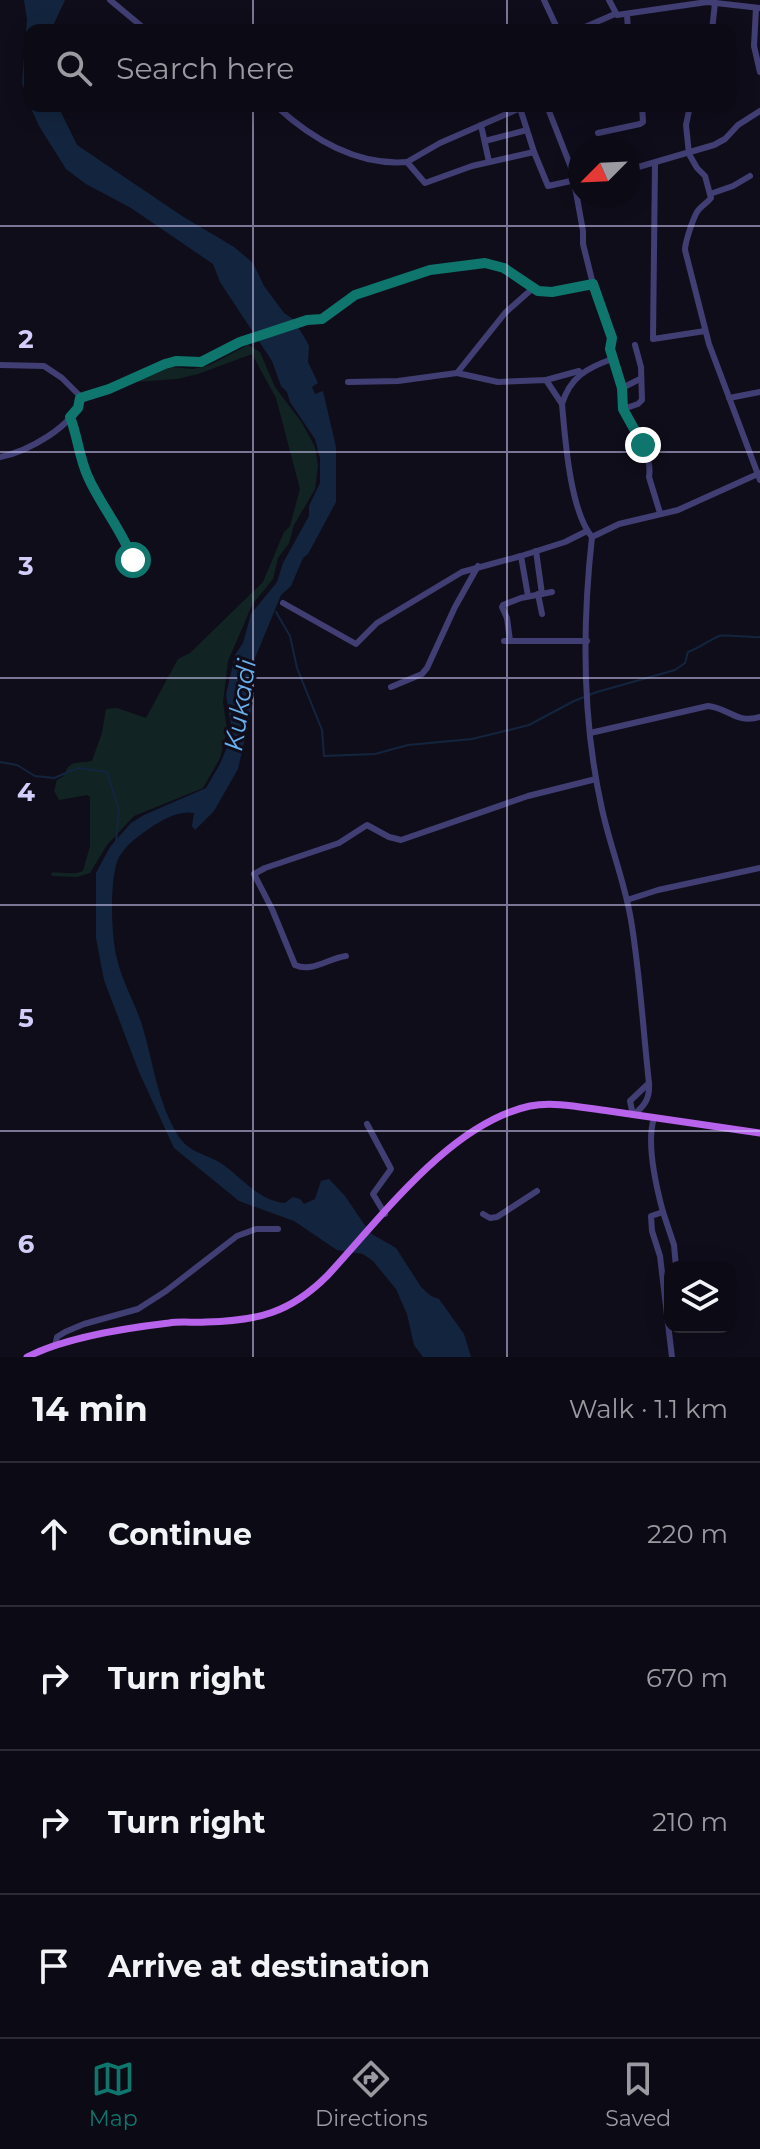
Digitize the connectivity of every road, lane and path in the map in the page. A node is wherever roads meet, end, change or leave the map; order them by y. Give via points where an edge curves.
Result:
1 (110, 0) edge
2 (544, 0) edge
3 (609, 0) edge
4 (656, 0) edge
5 (740, 2) edge
6 (678, 3) edge
7 (715, 3) junction
8 (758, 8) edge
9 (657, 10) junction
10 (615, 14) junction
11 (627, 15) junction
12 (139, 24) edge
13 (555, 24) edge
14 (592, 24) edge
15 (628, 24) edge
16 (713, 24) edge
17 (760, 72) edge
18 (760, 111) edge
19 (283, 112) edge
20 (511, 112) edge
21 (524, 112) edge
22 (549, 112) edge
23 (642, 112) edge
24 (689, 112) edge
25 (481, 125) junction
26 (527, 130) junction
27 (598, 133) dead end
28 (485, 141) junction
29 (534, 152) junction
30 (689, 154) junction
31 (568, 158) edge
32 (407, 162) junction
33 (489, 162) junction
34 (655, 164) junction
35 (640, 167) edge
36 (750, 176) dead end
37 (568, 182) edge
38 (710, 194) junction
39 (580, 208) edge
40 (593, 284) junction
41 (532, 289) junction
42 (705, 331) junction
43 (635, 345) dead end
44 (612, 359) junction
45 (0, 365) edge
46 (586, 368) junction
47 (457, 373) junction
48 (640, 379) junction
49 (546, 380) junction
50 (348, 382) dead end
51 (622, 388) junction
52 (760, 392) edge
53 (80, 398) junction
54 (729, 398) junction
55 (562, 404) junction
56 (623, 409) junction
57 (70, 417) junction
58 (0, 457) edge
59 (759, 476) edge
60 (660, 513) junction
61 (590, 534) junction
62 (536, 551) junction
63 (521, 556) junction
64 (133, 560) dead end
65 (478, 566) junction
66 (552, 592) dead end
67 (540, 594) junction
68 (528, 596) junction
69 (283, 603) dead end
70 (542, 614) dead end
71 (587, 641) junction
72 (391, 687) dead end
73 (760, 717) edge
74 (590, 733) junction
75 (596, 779) junction
76 (760, 868) edge
77 (627, 900) junction
78 (346, 956) dead end
79 (649, 1083) junction
80 (633, 1115) junction
81 (654, 1118) junction
82 (367, 1124) dead end
83 (760, 1133) edge
84 (537, 1191) dead end
85 (663, 1212) junction
86 (483, 1214) dead end
87 (383, 1216) junction
88 (278, 1229) dead end
89 (675, 1261) edge
90 (55, 1346) junction
91 (27, 1357) edge
92 (672, 1357) edge

1 - 12 street
2 - 13 street
3 - 10 street
4 - 9 street
5 - 7 street
5 - 8 street
6 - 7 street
6 - 9 street
7 - 16 street
8 - 17 street via 754,46
9 - 11 street
10 - 11 street
10 - 14 street
11 - 15 street
18 - 30 street via 725,139
19 - 32 street via 313,137 370,162
20 - 25 street
21 - 26 street
22 - 31 street
23 - 27 street via 640,124
24 - 30 street
25 - 28 street
25 - 32 street
26 - 28 street
26 - 29 street
28 - 33 street
29 - 33 street
29 - 37 street via 545,184
30 - 34 street
30 - 38 street
32 - 33 street via 425,183
34 - 35 street
34 - 42 street via 653,339
36 - 38 street
38 - 42 street via 685,242
39 - 40 street
40 - 41 street via 552,292
40 - 44 street via 612,338
41 - 47 street via 505,313
41 - 53 street via 494,264 437,269 355,295 316,321 240,342 201,362 165,364
42 - 54 street
43 - 48 street
44 - 46 street
44 - 51 street
45 - 53 street via 44,366
46 - 49 street
46 - 55 street via 565,392
47 - 49 street via 498,382
47 - 50 street
48 - 51 street
48 - 56 street via 641,402
49 - 55 street
51 - 56 street
52 - 54 street
53 - 57 street
54 - 59 street
55 - 61 street via 573,488
56 - 60 street via 643,445
57 - 58 street via 40,441
57 - 64 street via 88,477
59 - 60 street
60 - 61 street
61 - 62 street
61 - 71 street
62 - 63 street
62 - 67 street
63 - 65 street
63 - 68 street
65 - 69 street via 438,584 377,623 356,644
65 - 72 street via 427,668
66 - 67 street
67 - 68 street
67 - 70 street
68 - 71 street via 502,607 507,641
71 - 74 street
73 - 74 street via 742,720 708,706
74 - 75 street
75 - 77 street
75 - 78 street via 520,798 401,840 364,826 339,843 254,874 295,965 321,965
76 - 77 street
77 - 79 street
79 - 80 street via 647,1101
79 - 80 street via 630,1101
80 - 81 main road
80 - 87 main road via 546,1104 503,1115 442,1153
81 - 83 main road
81 - 85 street via 651,1134
82 - 87 street via 391,1169 373,1194
84 - 86 street via 497,1217
85 - 89 street
85 - 92 street via 651,1216
87 - 90 main road via 311,1292 287,1308 242,1321 171,1322
88 - 90 street via 237,1236 143,1307 65,1332
90 - 91 main road

